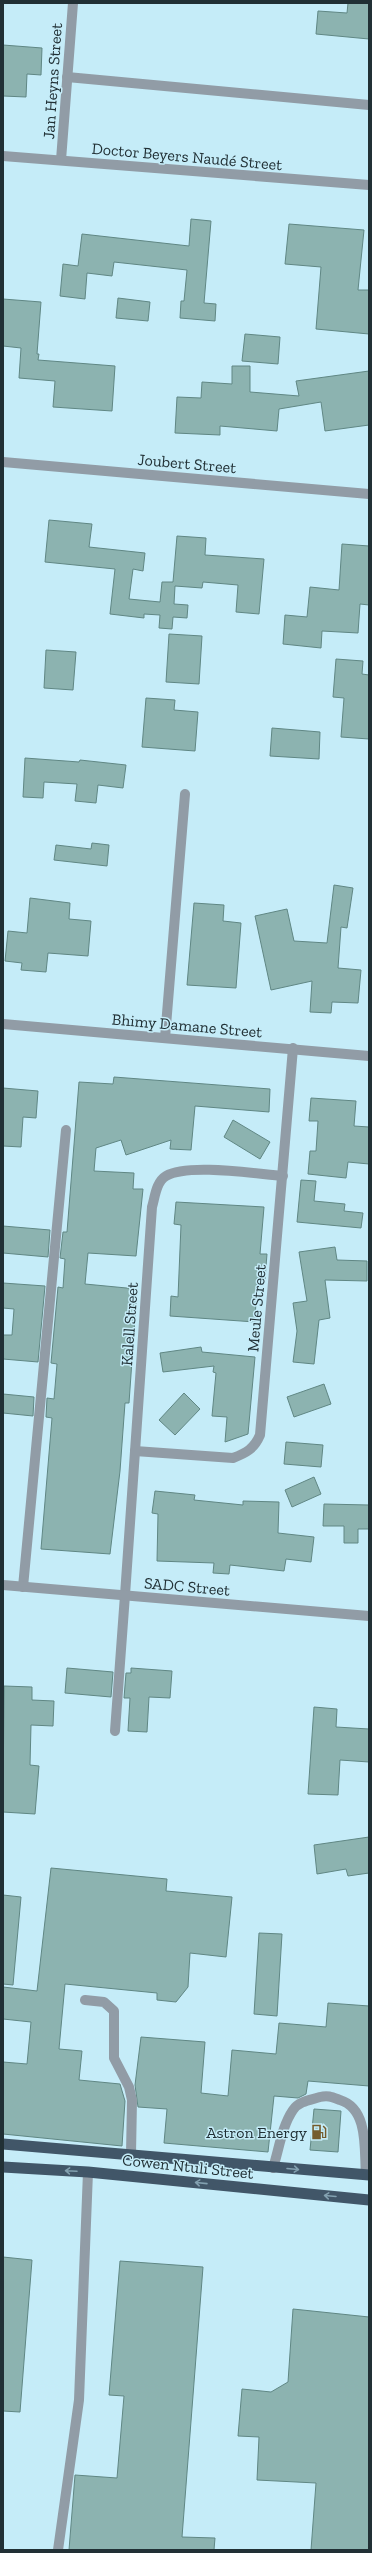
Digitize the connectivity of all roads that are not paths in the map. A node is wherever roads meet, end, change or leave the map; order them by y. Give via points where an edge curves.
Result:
1 (72, 3) edge
2 (67, 77) junction
3 (369, 105) edge
4 (3, 156) edge
5 (61, 160) junction
6 (369, 185) edge
7 (3, 462) edge
8 (369, 494) edge
9 (185, 794) dead end
10 (3, 1024) edge
11 (165, 1038) junction
12 (294, 1048) junction
13 (369, 1056) edge
14 (66, 1130) dead end
15 (283, 1176) junction
16 (135, 1452) junction
17 (3, 1585) edge
18 (23, 1587) junction
19 (125, 1595) junction
20 (369, 1616) edge
21 (116, 1731) dead end
22 (84, 2000) dead end
23 (3, 2144) edge
24 (131, 2154) junction
25 (3, 2167) edge
26 (273, 2168) junction
27 (88, 2172) junction
28 (368, 2175) edge
29 (369, 2200) edge
30 (58, 2550) edge

1 - 2 street, Jan Heyns Street
2 - 3 street
2 - 5 street, Jan Heyns Street
4 - 5 street, Doctor Beyers Naudé Street
5 - 6 street, Doctor Beyers Naudé Street
7 - 8 street, Joubert Street
9 - 11 street
10 - 11 street, Bhimy Damane Street
11 - 12 street, Bhimy Damane Street
12 - 13 street, Bhimy Damane Street
12 - 15 street, Meule Street
14 - 18 street
15 - 16 street, Meule Street via 260,1436 255,1446 245,1454 233,1458
15 - 16 street, Kalell Street via 194,1170 177,1172 165,1177 156,1189 152,1207
16 - 19 street, Kalell Street
17 - 18 street, SADC Street
18 - 19 street, SADC Street
19 - 20 street, SADC Street
19 - 21 street, Kalell Street
22 - 24 street via 104,2002 114,2011 114,2058 129,2087 132,2100
23 - 24 highway, Cowen Ntuli Street
24 - 26 highway, Cowen Ntuli Street
27 -> 25 highway, Cowen Ntuli Street
26 -> 28 highway, Cowen Ntuli Street
26 - 28 street via 288,2118 294,2108 305,2101 328,2095 347,2102 356,2109 361,2122
29 -> 27 highway, Cowen Ntuli Street
27 - 30 street via 79,2400

